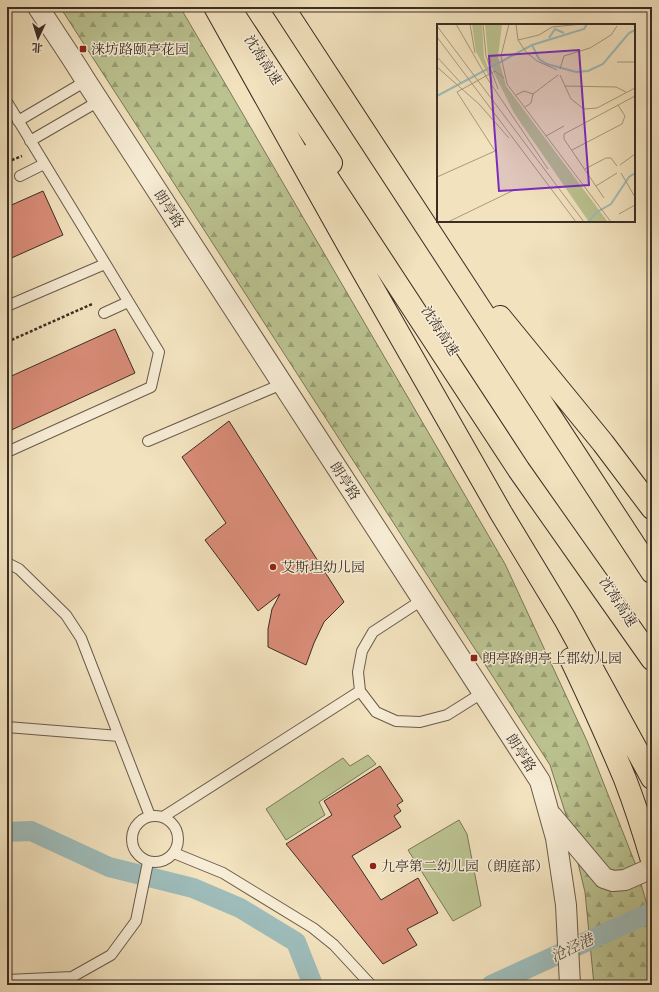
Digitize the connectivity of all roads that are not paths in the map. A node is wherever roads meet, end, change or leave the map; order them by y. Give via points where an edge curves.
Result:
1 (38, 7) edge
2 (215, 7) edge
3 (229, 7) edge
4 (283, 7) edge
5 (86, 82) junction
6 (99, 101) junction
7 (7, 102) edge
8 (13, 120) edge
9 (30, 141) junction
10 (44, 164) junction
11 (20, 176) dead end
12 (424, 224) junction
13 (105, 264) junction
14 (128, 302) junction
15 (7, 306) edge
16 (104, 313) dead end
17 (282, 384) junction
18 (148, 442) dead end
19 (7, 452) edge
20 (652, 508) edge
21 (501, 514) junction
22 (7, 563) edge
23 (652, 572) edge
24 (422, 600) junction
25 (652, 655) edge
26 (652, 659) edge
27 (360, 691) junction
28 (482, 692) junction
29 (7, 726) edge
30 (119, 736) junction
31 (652, 778) edge
32 (549, 812) junction
33 (150, 816) junction
34 (163, 817) junction
35 (174, 853) junction
36 (651, 860) edge
37 (148, 862) junction
38 (7, 980) edge
39 (570, 984) edge
40 (371, 985) edge

1 - 5 street, 朗亭路
2 - 21 highway
2 - 26 highway via 519,470
3 - 25 highway, 沈海高速
4 - 12 highway
5 - 6 street, 朗亭路
5 - 8 lane
6 - 9 lane
6 - 17 street, 朗亭路
7 - 8 lane
8 - 9 lane
9 - 10 lane
10 - 11 lane
10 - 13 lane
12 - 20 highway via 603,443
12 - 23 highway
13 - 14 lane
13 - 15 lane
14 - 16 lane
14 - 19 lane via 158,352 151,387
17 - 18 lane
17 - 24 street, 朗亭路
21 - 31 highway via 565,619
21 - 36 highway via 604,728 626,781
22 - 30 lane via 19,569 66,615 81,638
24 - 27 lane via 374,632 362,651 358,672
24 - 28 street, 朗亭路
27 - 28 lane via 376,712 396,721 420,722 447,715
27 - 34 lane
28 - 32 street, 朗亭路 via 540,782
29 - 30 lane
30 - 33 lane
32 - 36 street via 604,878 613,881 625,880
32 - 39 street, 朗亭路 via 556,838 566,904
33 - 34 lane
33 - 37 lane via 137,824 131,838 135,853
34 - 35 lane via 175,826 178,833 178,847
35 - 37 lane via 162,862
35 - 40 lane via 223,872 313,928 334,945
37 - 38 lane via 136,921 111,955 72,977

